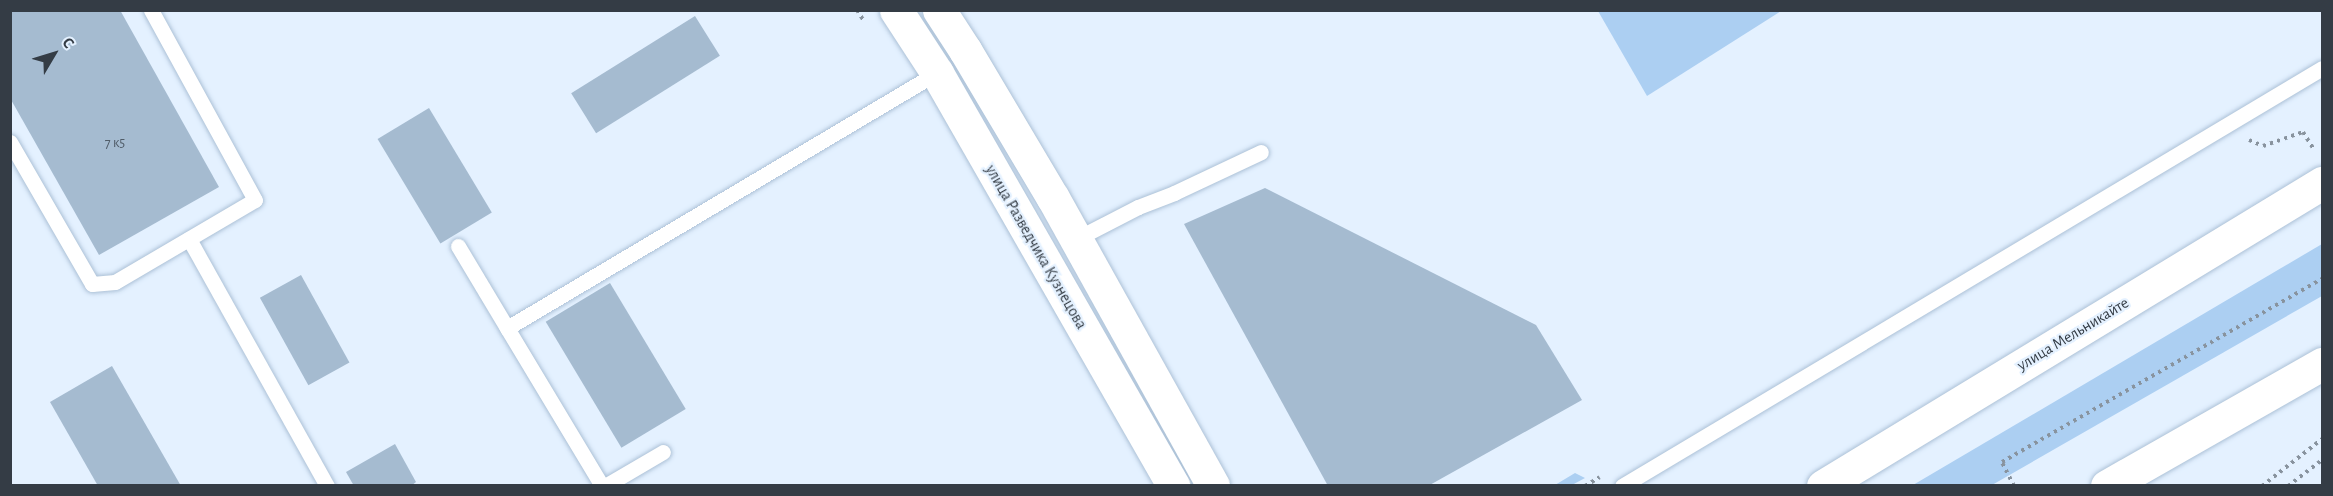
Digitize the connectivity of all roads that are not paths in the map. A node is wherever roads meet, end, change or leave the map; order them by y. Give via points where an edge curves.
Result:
1 (152, 10) edge
2 (897, 10) edge
3 (939, 10) edge
4 (2322, 68) edge
5 (937, 73) junction
6 (10, 142) edge
7 (1261, 152) dead end
8 (2320, 169) edge
9 (189, 239) junction
10 (1074, 240) junction
11 (458, 246) dead end
12 (507, 328) junction
13 (2322, 364) edge
14 (663, 452) dead end
15 (327, 486) edge
16 (603, 486) edge
17 (1174, 486) edge
18 (1213, 486) edge
19 (1622, 486) edge
20 (1823, 486) edge
21 (2107, 486) edge

1 - 9 lane via 255,200
2 - 5 main road, улица Разведчика Кузнецова
3 - 10 main road via 1001,109
4 - 19 lane
5 - 12 lane
5 - 17 main road, улица Разведчика Кузнецова
6 - 9 lane via 92,284 115,282
7 - 10 lane
8 - 20 main road, улица Мельникайте
9 - 15 lane
10 - 18 main road
11 - 12 lane
12 - 16 lane
13 - 21 main road
14 - 16 lane

